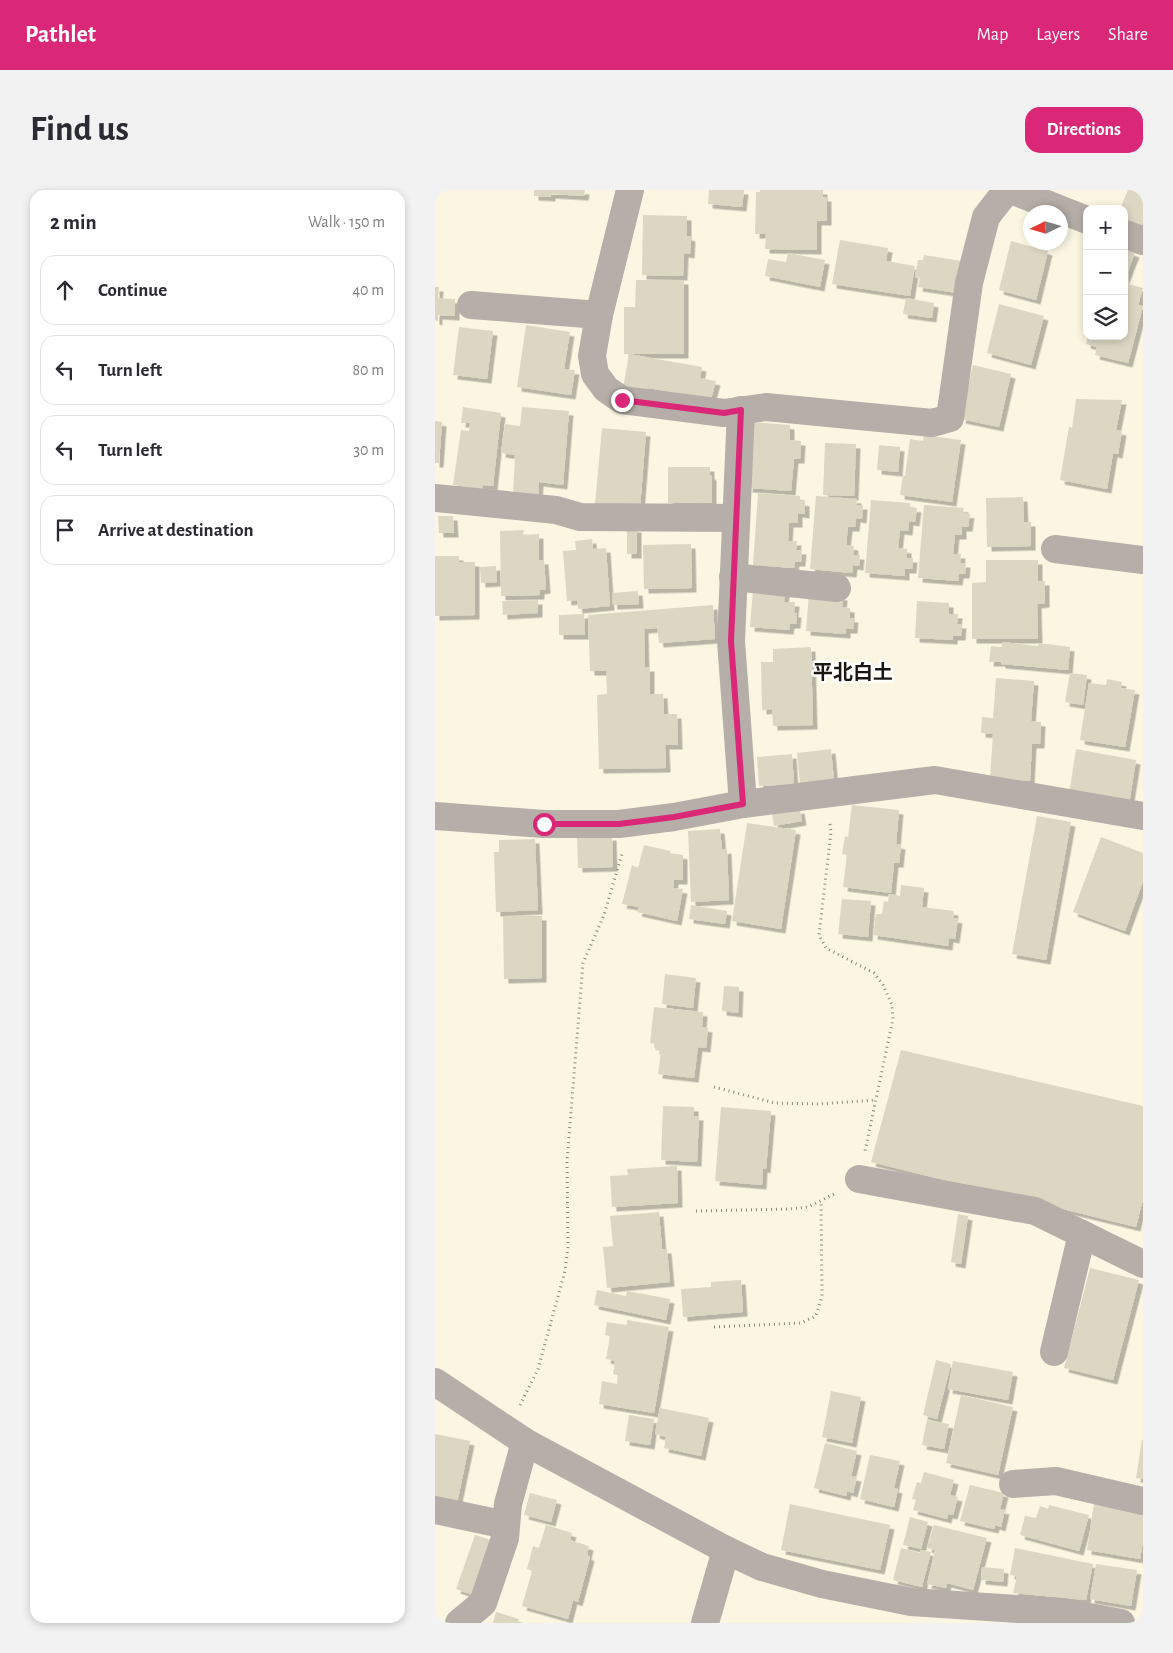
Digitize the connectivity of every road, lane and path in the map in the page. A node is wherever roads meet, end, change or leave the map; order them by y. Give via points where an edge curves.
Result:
1 (630, 190) edge
2 (1007, 190) edge
3 (1011, 190) edge
4 (1083, 218) edge
5 (1128, 235) edge
6 (1143, 241) edge
7 (471, 305) dead end
8 (599, 315) junction
9 (741, 410) junction
10 (435, 498) edge
11 (736, 518) junction
12 (1055, 549) dead end
13 (1143, 560) edge
14 (733, 578) junction
15 (837, 588) dead end
16 (826, 793) junction
17 (743, 804) junction
18 (435, 816) edge
19 (1143, 816) edge
20 (631, 822) junction
21 (714, 1087) dead end
22 (876, 1100) junction
23 (859, 1179) junction
24 (821, 1201) junction
25 (696, 1211) dead end
26 (1082, 1234) junction
27 (1143, 1264) edge
28 (714, 1327) dead end
29 (1053, 1352) dead end
30 (435, 1382) edge
31 (516, 1436) junction
32 (1013, 1484) dead end
33 (1143, 1500) edge
34 (435, 1510) edge
35 (506, 1524) junction
36 (726, 1550) junction
37 (459, 1623) edge
38 (705, 1623) edge
39 (1121, 1623) edge

1 - 8 street
2 - 9 street via 986,217 969,283 950,418 933,423 766,407
3 - 4 street
5 - 6 street
7 - 8 street
8 - 9 street via 591,356 595,374 622,400 724,413
9 - 11 street
10 - 11 street via 556,510 579,518
11 - 14 street
12 - 13 street
14 - 15 street
14 - 17 street via 731,641
16 - 17 street
16 - 19 street via 935,780
16 - 22 path via 831,832 819,934 826,948 874,973 892,1005 893,1019
17 - 20 street
18 - 20 street via 544,824
20 - 31 path via 604,915 583,963 567,1162 569,1247 538,1369
21 - 22 path via 775,1103
22 - 23 path
23 - 24 path
23 - 26 street via 1035,1211
24 - 25 path via 789,1210
24 - 28 path via 822,1296 816,1316 801,1323
26 - 27 street
26 - 29 street
30 - 31 street
31 - 35 street
31 - 36 street
32 - 33 street via 1056,1482
34 - 35 street
35 - 37 street via 505,1538 483,1602
36 - 38 street
36 - 39 street via 762,1567 822,1584 911,1602 1063,1612

